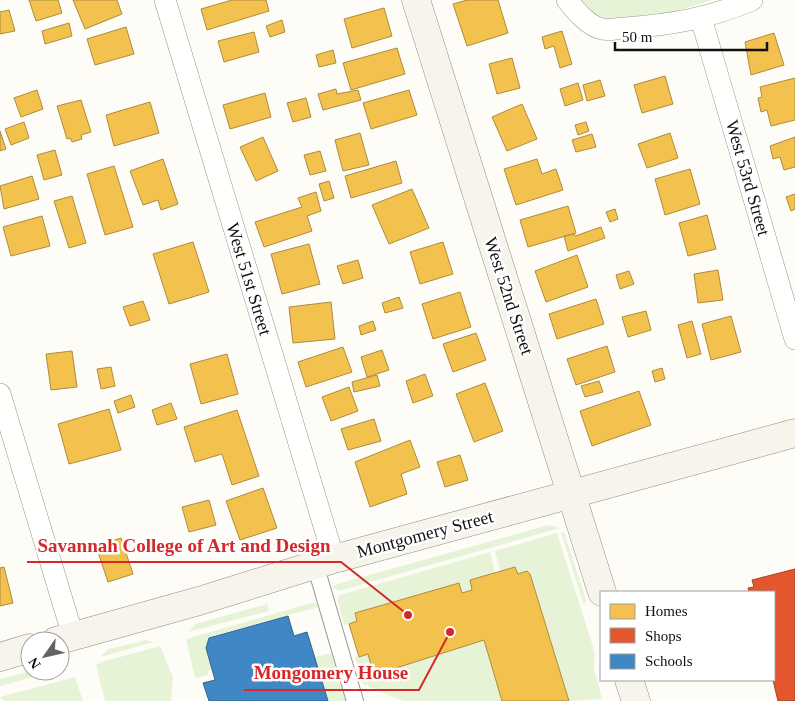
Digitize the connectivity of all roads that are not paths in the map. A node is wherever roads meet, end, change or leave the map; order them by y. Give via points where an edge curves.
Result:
1 (165, 0) edge
2 (416, 0) edge
3 (567, 0) edge
4 (752, 0) edge
5 (700, 18) junction
6 (795, 338) edge
7 (0, 394) edge
8 (795, 434) edge
9 (572, 495) junction
10 (324, 562) junction
11 (602, 591) edge
12 (63, 631) edge
13 (70, 638) edge
14 (20, 651) edge
15 (0, 656) edge
16 (630, 681) edge
17 (355, 701) edge
18 (636, 701) edge

1 - 10 street, West 51st Street
2 - 9 main road, West 52nd Street
3 - 5 street via 581,16 602,29
4 - 5 street via 720,14
5 - 6 street, West 53rd Street
7 - 12 street
8 - 9 main road, Montgomery Street
9 - 10 main road, Montgomery Street
9 - 11 main road, West 52nd Street
10 - 13 main road, Montgomery Street
10 - 17 street
14 - 15 main road
16 - 18 main road

